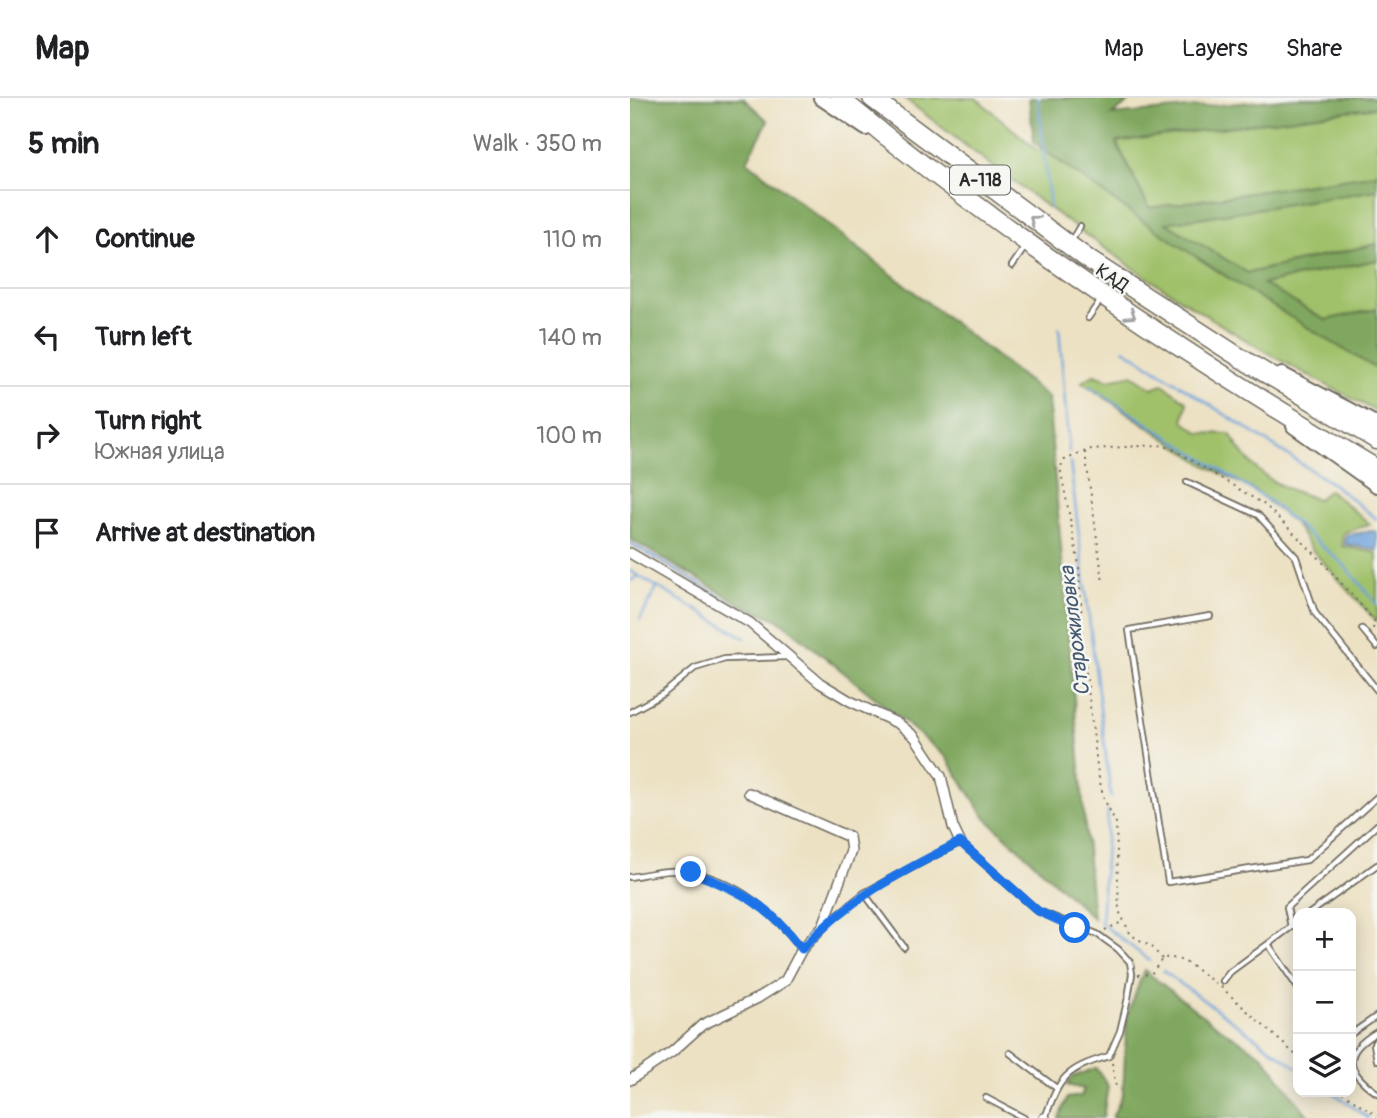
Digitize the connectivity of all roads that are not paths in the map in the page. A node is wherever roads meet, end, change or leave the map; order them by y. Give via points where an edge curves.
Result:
1 (820, 98) edge
2 (839, 98) edge
3 (872, 98) edge
4 (925, 169) junction
5 (1080, 226) dead end
6 (1027, 244) junction
7 (1069, 245) junction
8 (1012, 267) dead end
9 (1103, 297) junction
10 (1088, 318) dead end
11 (1239, 357) junction
12 (1265, 404) junction
13 (1377, 425) edge
14 (1377, 440) edge
15 (1377, 469) edge
16 (1187, 482) dead end
17 (1377, 485) edge
18 (630, 553) edge
19 (1210, 616) dead end
20 (1362, 629) dead end
21 (1377, 647) edge
22 (786, 657) junction
23 (1377, 690) edge
24 (630, 712) edge
25 (749, 793) dead end
26 (1377, 797) edge
27 (1377, 825) edge
28 (960, 842) junction
29 (1377, 865) edge
30 (630, 877) edge
31 (864, 893) junction
32 (1317, 908) edge
33 (823, 926) junction
34 (1291, 927) joint
35 (1268, 944) junction
36 (904, 947) dead end
37 (802, 949) junction
38 (1223, 981) dead end
39 (1293, 981) edge
40 (1377, 1016) edge
41 (1356, 1031) edge
42 (1377, 1032) edge
43 (1377, 1039) edge
44 (1356, 1050) edge
45 (1010, 1053) dead end
46 (1377, 1060) edge
47 (1356, 1074) edge
48 (630, 1080) edge
49 (1055, 1087) junction
50 (1377, 1093) edge
51 (986, 1098) dead end
52 (1024, 1118) edge
53 (1044, 1118) edge

1 - 4 street
2 - 4 highway, КАД / А-118
7 -> 3 highway, КАД / А-118
4 - 6 highway, КАД / А-118
5 - 7 lane
6 - 8 lane
6 - 9 highway, КАД / А-118
7 - 11 highway, КАД / А-118
9 - 10 lane
9 -> 12 highway, КАД / А-118
11 - 13 main road
11 - 14 highway, КАД / А-118
12 - 15 highway, КАД / А-118
12 - 17 main road
16 - 23 lane via 1266,523 1296,557 1315,613
18 - 22 street via 750,623
19 - 26 lane via 1129,630 1168,881 1307,860
20 - 21 lane
22 - 24 lane via 725,659 695,668 663,694
22 - 28 street via 840,695 899,724 915,737 942,776
25 - 33 street via 849,837 851,851
27 - 34 lane via 1287,907
28 - 31 lane
28 - 49 lane via 1038,911 1097,934 1129,962 1128,998 1109,1056 1079,1065
29 - 32 lane
30 - 37 lane via 691,872 726,885 754,900
31 - 33 lane
31 - 36 lane
33 - 37 street
34 - 35 lane
35 - 38 lane
35 - 39 lane
37 - 48 street via 785,981 702,1026
40 - 41 lane
42 - 44 lane
43 - 46 lane
45 - 49 lane
47 - 50 lane
49 - 53 lane
51 - 52 lane

